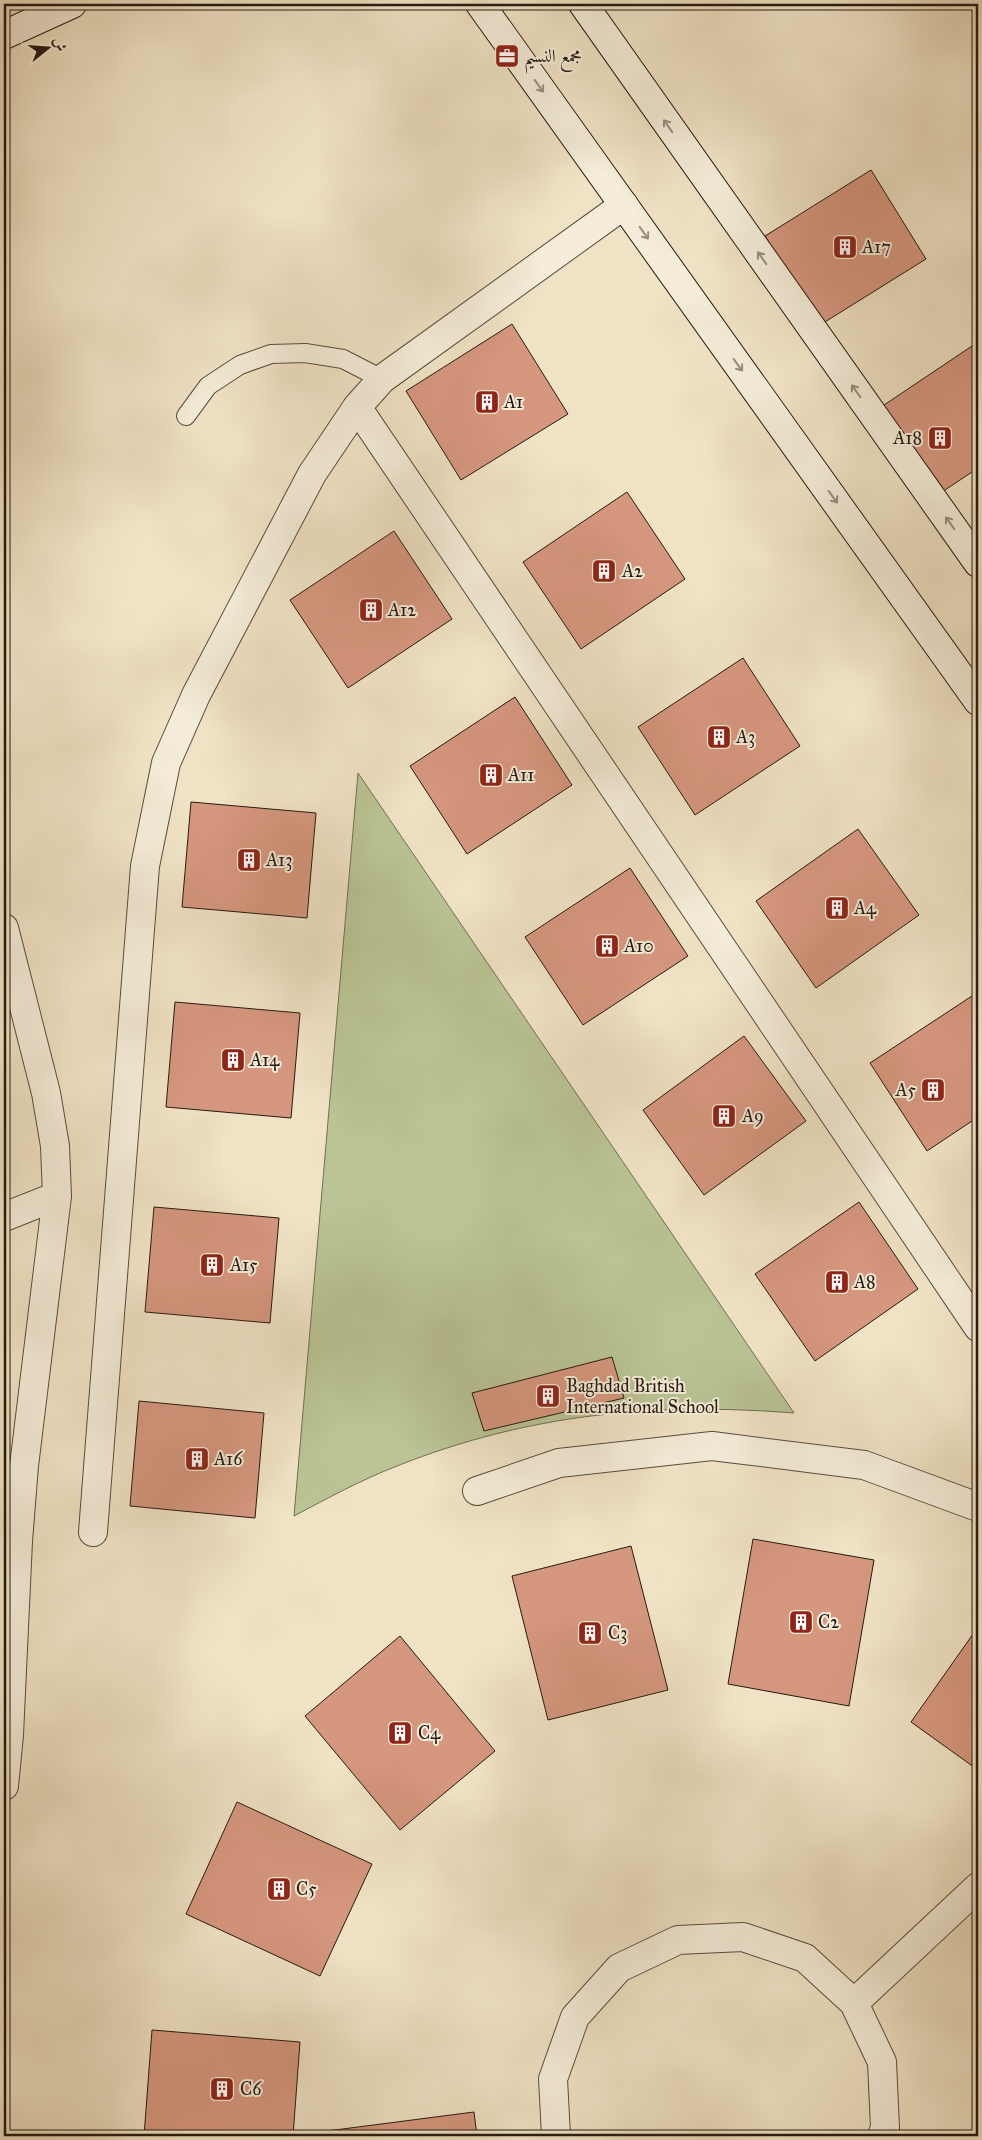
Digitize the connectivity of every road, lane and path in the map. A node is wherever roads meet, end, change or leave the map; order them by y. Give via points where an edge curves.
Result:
1 (72, 4) edge
2 (480, 4) edge
3 (583, 4) edge
4 (4, 35) edge
5 (624, 206) junction
6 (382, 379) junction
7 (357, 407) junction
8 (186, 416) dead end
9 (978, 563) edge
10 (978, 701) edge
11 (4, 934) edge
12 (56, 1196) junction
13 (4, 1217) edge
14 (978, 1327) edge
15 (14, 1471) edge
16 (477, 1491) dead end
17 (978, 1507) edge
18 (93, 1532) dead end
19 (6, 1736) edge
20 (4, 1786) edge
21 (978, 1887) edge
22 (854, 2003) junction
23 (556, 2136) edge
24 (882, 2136) edge

1 - 4 street
2 -> 5 street
9 -> 3 street
5 - 6 street
5 -> 10 street
6 - 7 street
6 - 8 lane via 343,359 305,353 270,354 240,365 208,386
7 - 14 street
7 - 18 street via 312,474 196,695 166,763 145,866
11 - 12 street via 46,1093 55,1146
12 - 13 street
12 - 15 street
15 - 19 street via 18,1541
16 - 17 street via 559,1463 712,1446 864,1465
19 - 20 street
21 - 22 street
22 - 23 street via 805,1958 743,1937 678,1940 619,1968 575,2017 553,2079
22 - 24 street via 882,2062 885,2128

